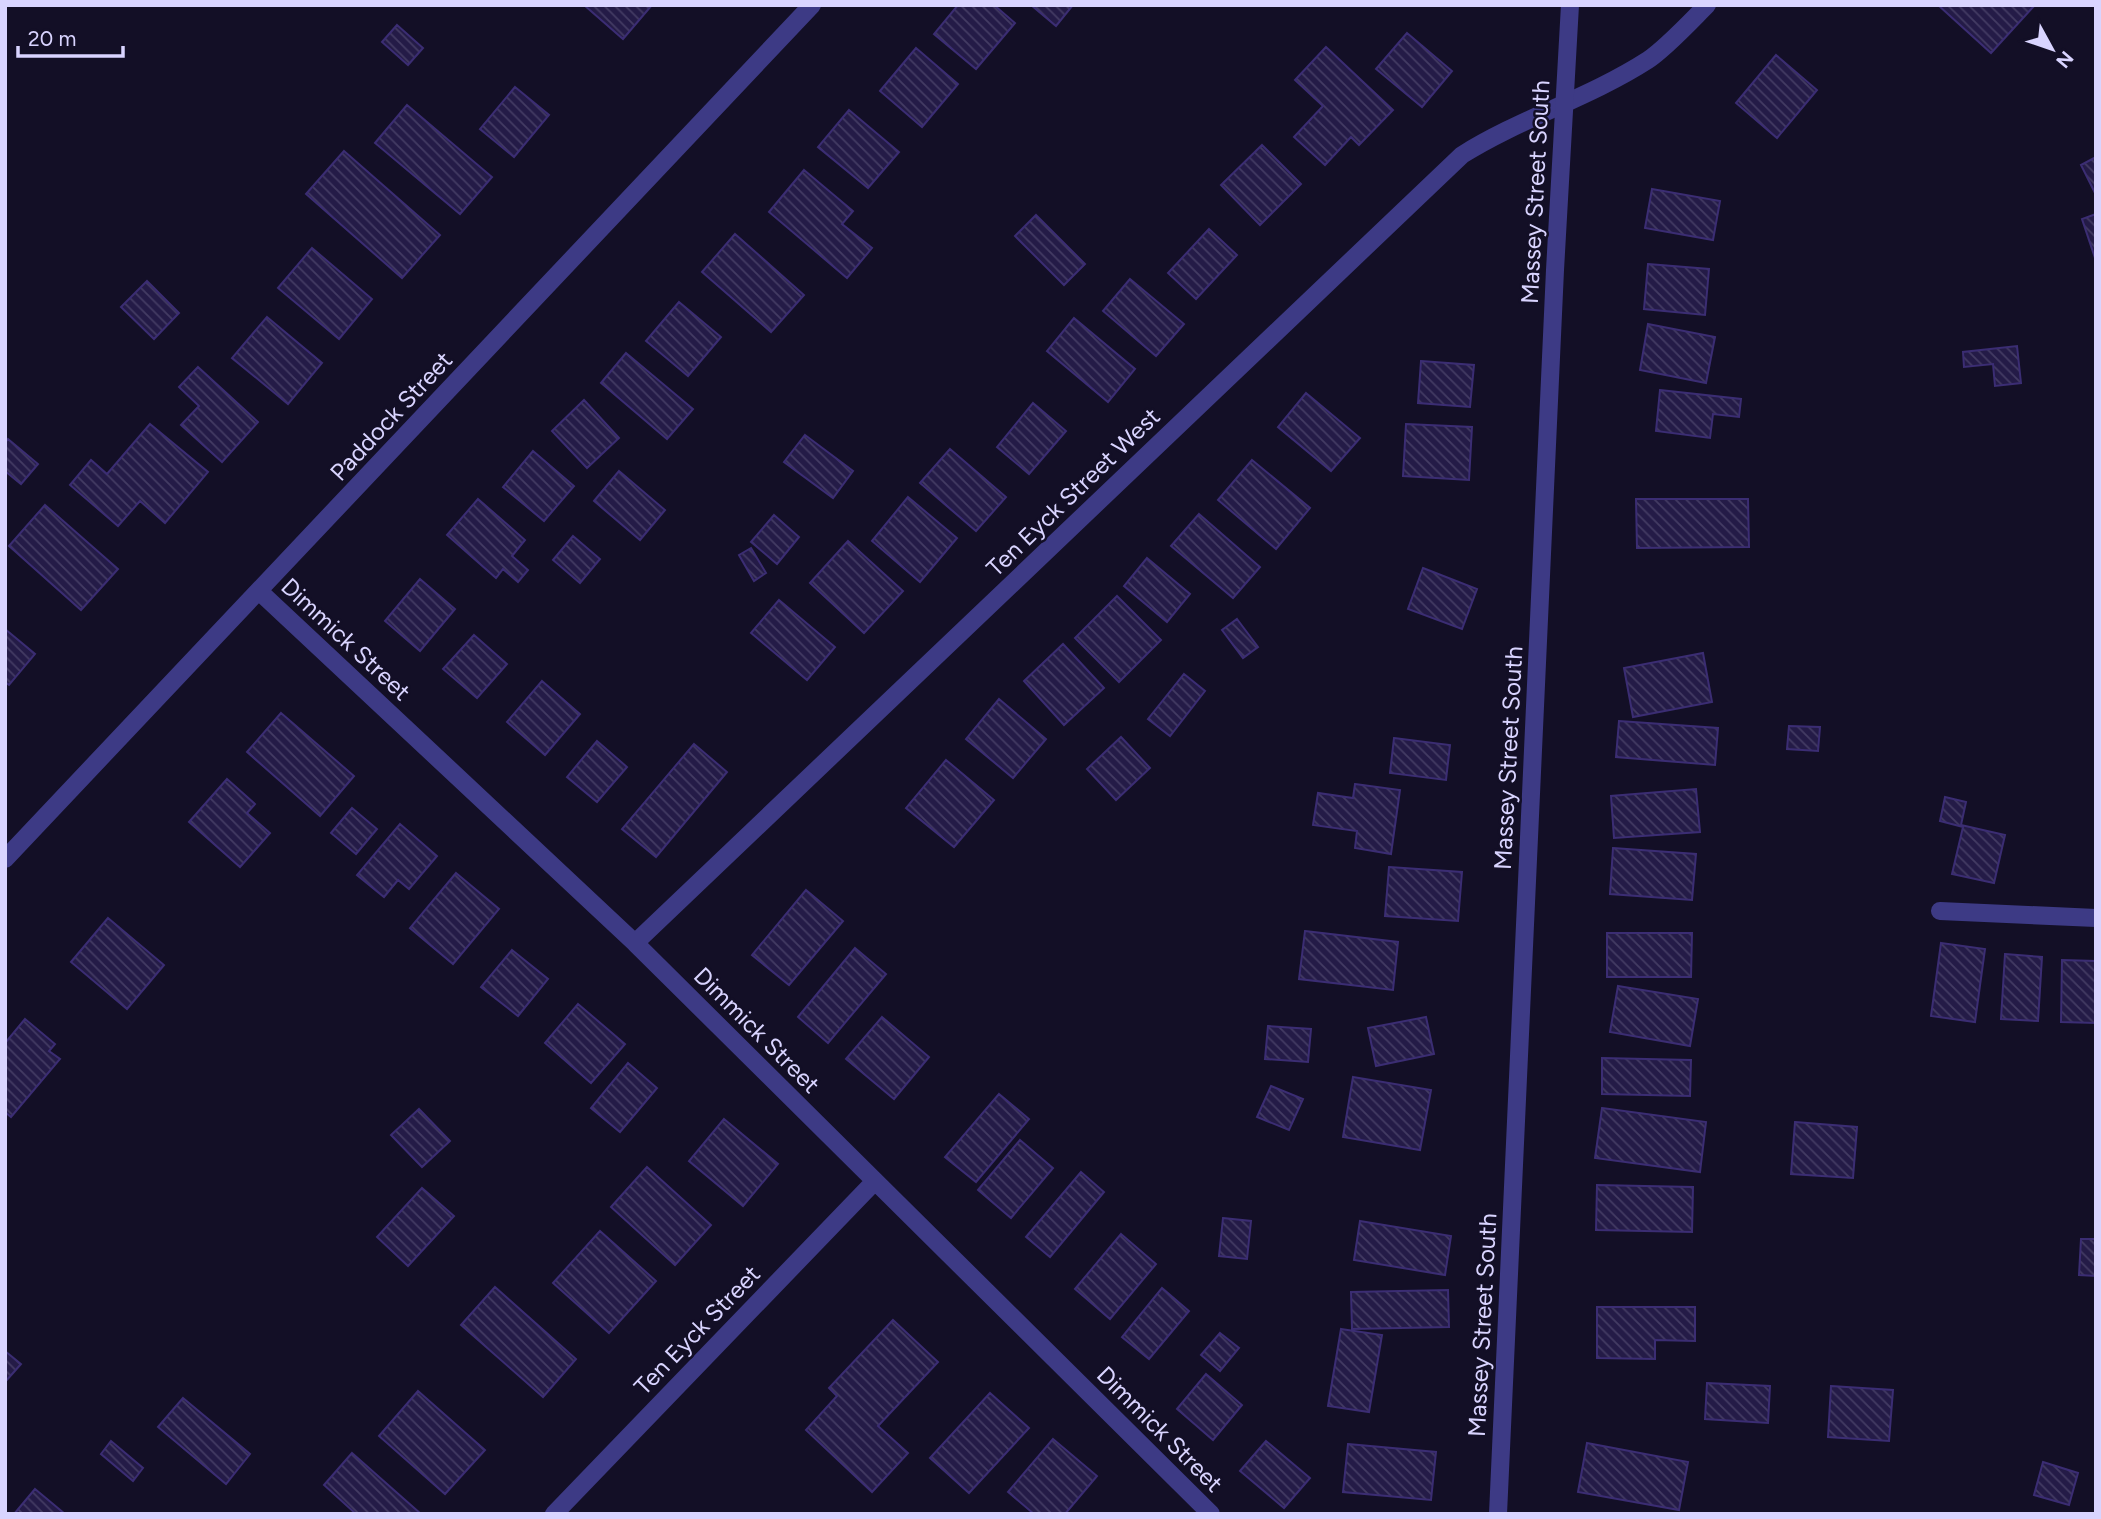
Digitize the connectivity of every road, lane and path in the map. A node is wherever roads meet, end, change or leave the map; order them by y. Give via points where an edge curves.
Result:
1 (812, 5) edge
2 (1570, 5) edge
3 (1707, 5) edge
4 (1565, 105) junction
5 (260, 591) junction
6 (5, 859) edge
7 (1940, 911) dead end
8 (2096, 918) edge
9 (635, 943) junction
10 (875, 1181) junction
11 (554, 1514) edge
12 (1212, 1514) edge
13 (1498, 1514) edge

1 - 5 street, Paddock Street
2 - 4 street, Massey Street South
3 - 4 street, Ten Eyck Street West via 1650,59
4 - 9 street, Ten Eyck Street West via 1462,155
4 - 13 street, Massey Street South
5 - 6 street, Paddock Street
5 - 9 street, Dimmick Street
7 - 8 street
9 - 10 street, Dimmick Street
10 - 11 street, Ten Eyck Street
10 - 12 street, Dimmick Street

